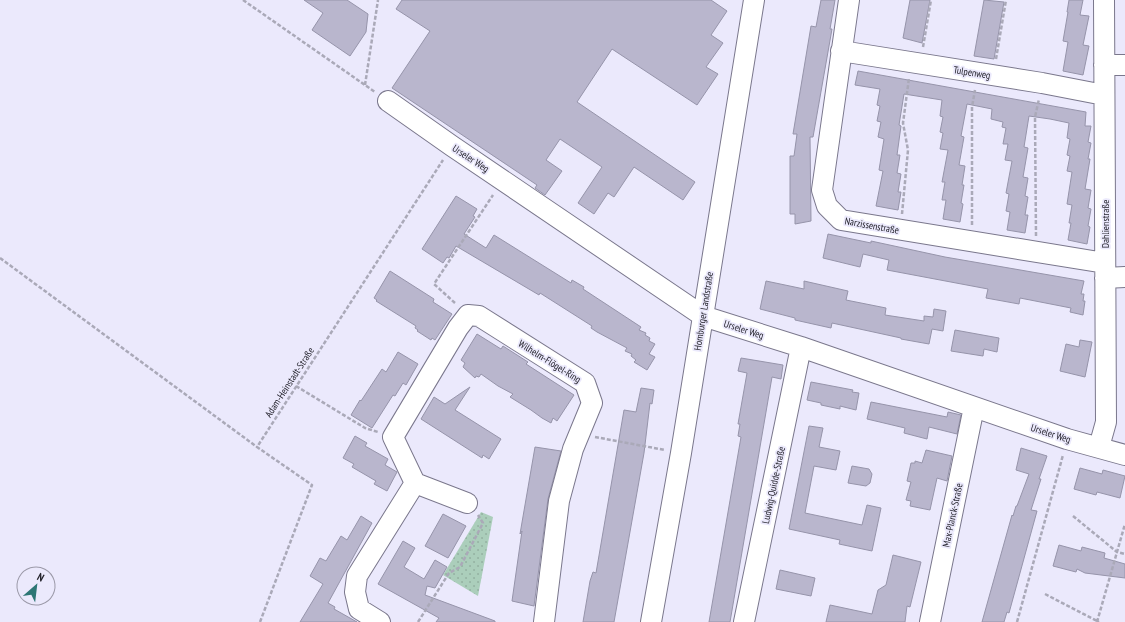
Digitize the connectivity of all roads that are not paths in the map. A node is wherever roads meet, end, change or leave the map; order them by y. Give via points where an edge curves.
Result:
1 (754, 0) edge
2 (848, 0) edge
3 (1104, 0) edge
4 (840, 51) junction
5 (1104, 65) junction
6 (1125, 65) edge
7 (1104, 95) junction
8 (388, 101) road end
9 (1105, 270) junction
10 (1125, 277) edge
11 (703, 316) junction
12 (801, 347) junction
13 (974, 407) junction
14 (1099, 447) junction
15 (1125, 455) edge
16 (415, 483) junction
17 (467, 503) road end
18 (380, 622) edge
19 (544, 622) edge
20 (651, 622) edge
21 (744, 622) edge
22 (930, 622) edge

1 - 11 street, Homburger Landstraße
2 - 4 street, Narzissenstraße
3 - 5 street, Dahlienstraße
4 - 7 street, Tulpenweg
4 - 9 street, Narzissenstraße via 822,190 827,206 841,220 1036,252
5 - 6 street
5 - 7 street, Dahlienstraße
7 - 9 street, Dahlienstraße
8 - 11 street, Urseler Weg
9 - 10 street, Narzissenstraße
9 - 14 street, Dahlienstraße via 1106,422
11 - 12 street, Urseler Weg
11 - 20 street, Homburger Landstraße
12 - 13 street, Urseler Weg
12 - 21 street, Ludwig-Quidde-Straße
13 - 14 street, Urseler Weg via 1067,439
13 - 22 street, Max-Planck-Straße
14 - 15 street, Urseler Weg
16 - 17 street
16 - 18 street via 357,576 355,592 359,609
16 - 19 street, Wilhelm-Flögel-Ring via 394,437 468,315 479,316 585,383 592,402 573,449 559,501

